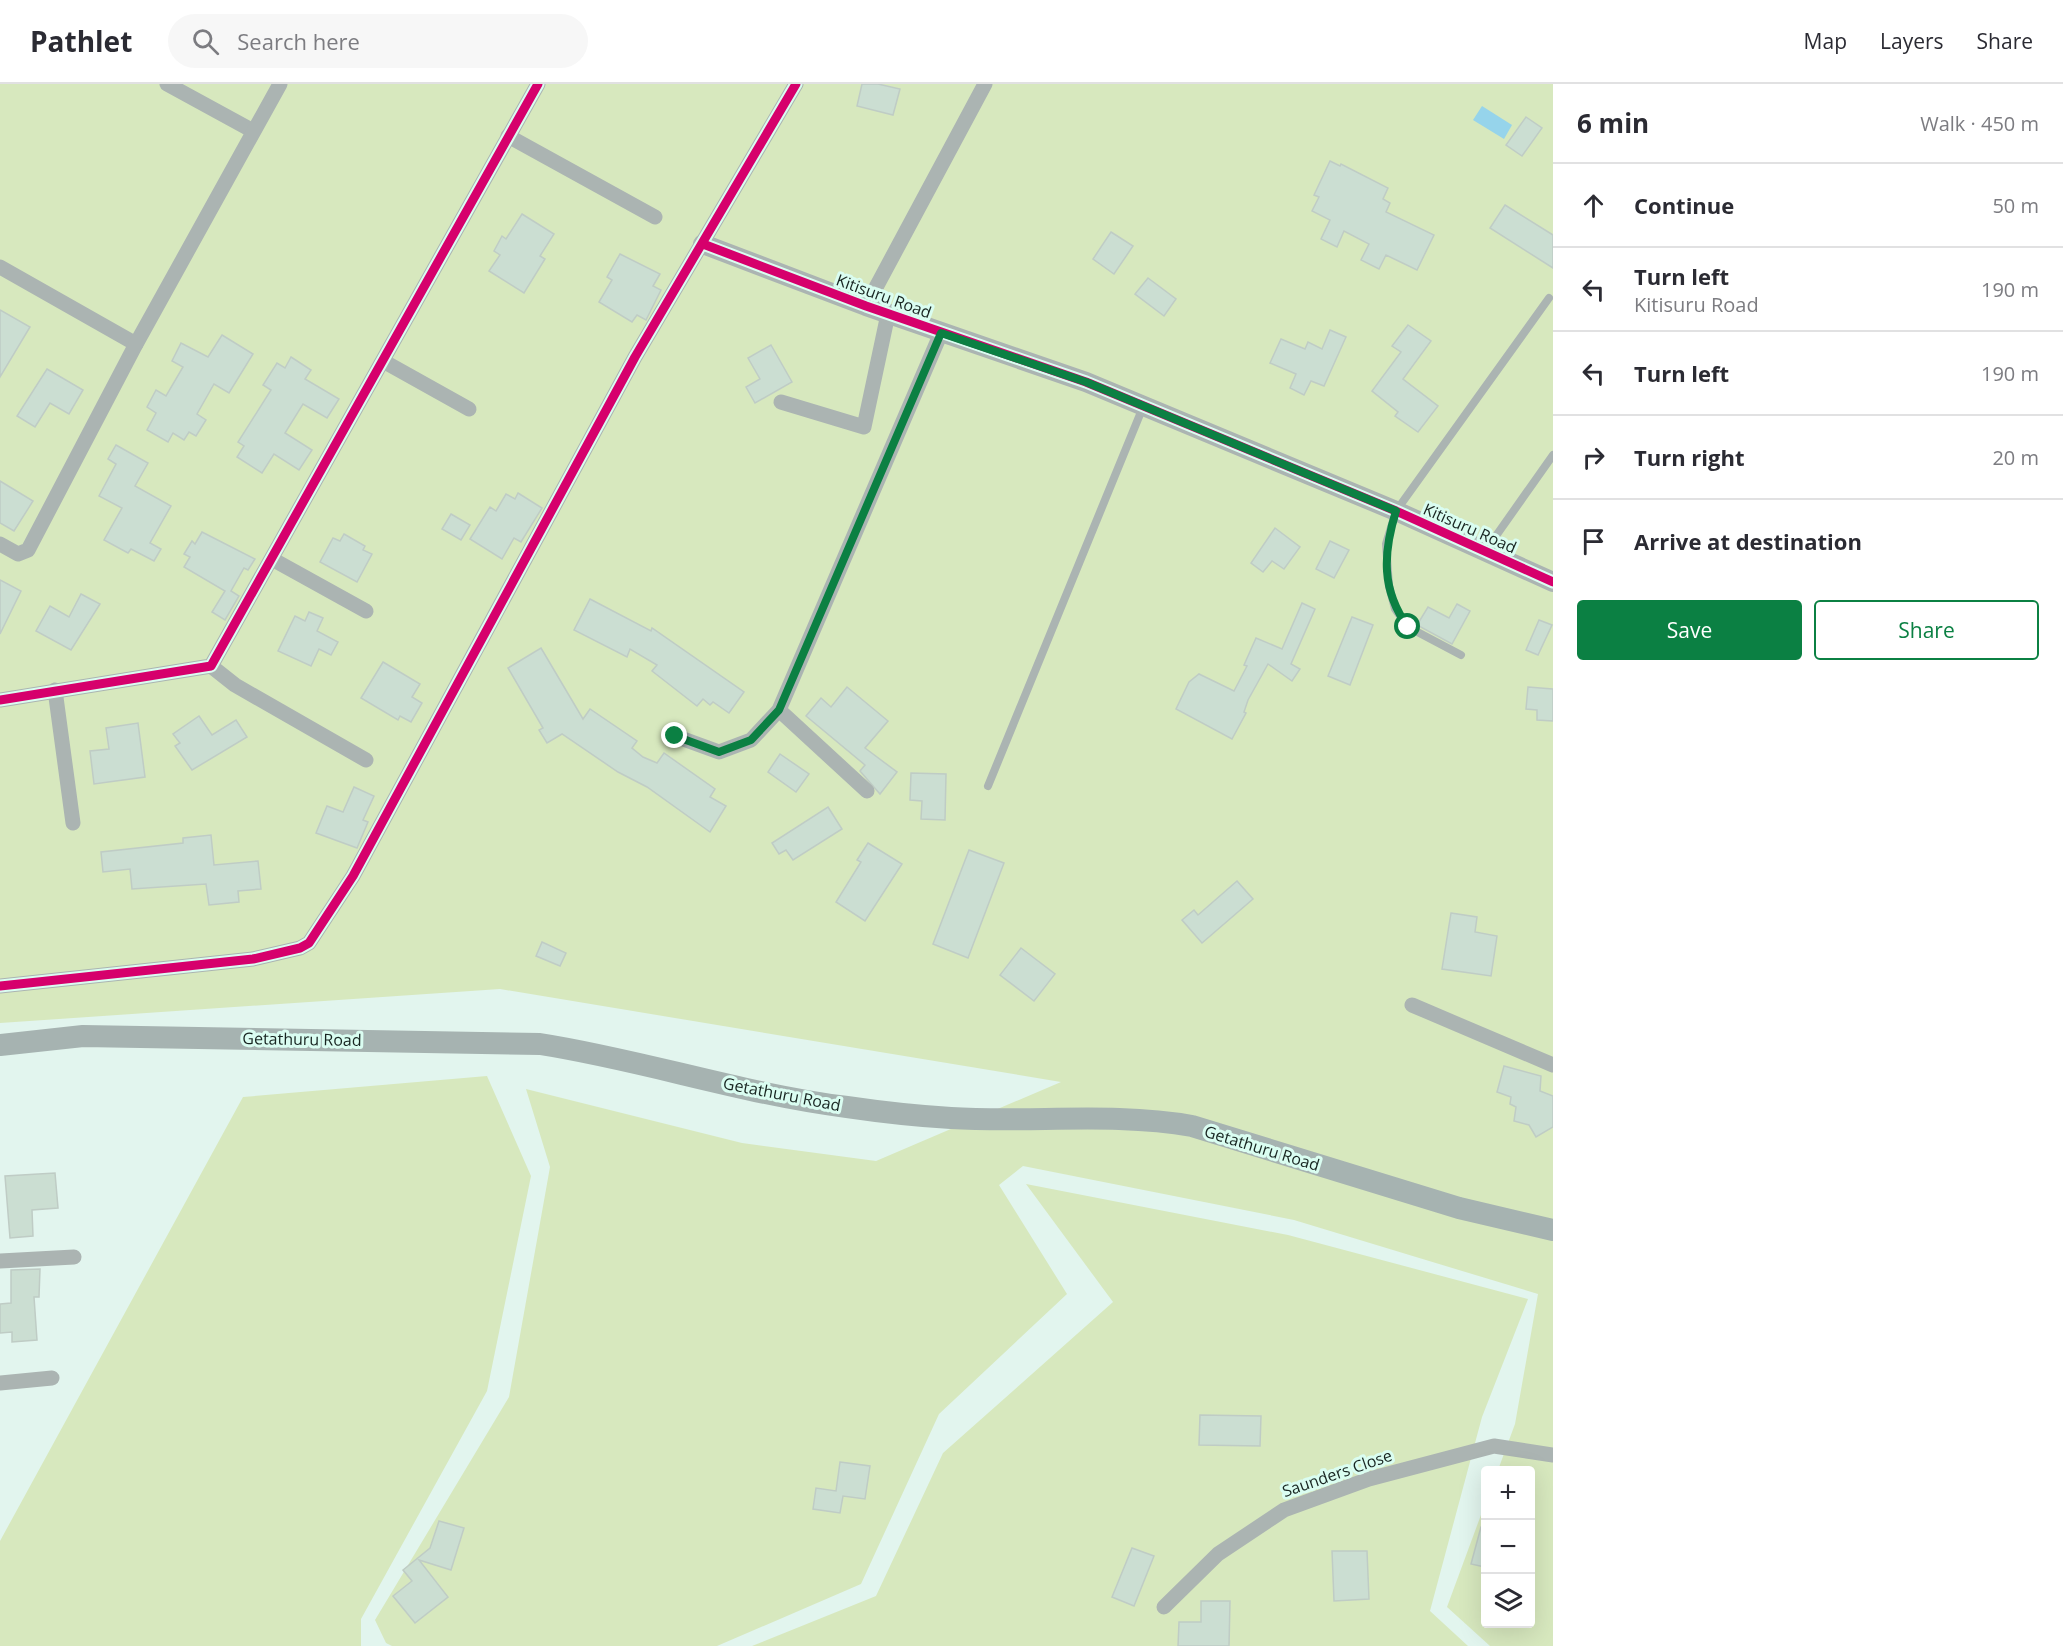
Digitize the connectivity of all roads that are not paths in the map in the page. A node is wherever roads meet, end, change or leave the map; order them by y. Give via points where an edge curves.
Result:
1 (167, 84) edge
2 (280, 84) edge
3 (538, 84) edge
4 (796, 84) edge
5 (985, 84) edge
6 (253, 131) junction
7 (508, 136) junction
8 (655, 217) dead end
9 (703, 244) junction
10 (0, 267) edge
11 (1549, 298) dead end
12 (866, 306) junction
13 (888, 314) junction
14 (941, 333) junction
15 (136, 344) junction
16 (383, 361) junction
17 (781, 402) dead end
18 (1144, 406) junction
19 (469, 409) dead end
20 (1553, 455) edge
21 (1396, 511) junction
22 (0, 544) edge
23 (1486, 550) junction
24 (272, 559) junction
25 (1553, 582) edge
26 (366, 611) dead end
27 (1461, 655) dead end
28 (211, 666) junction
29 (55, 690) junction
30 (0, 700) edge
31 (779, 710) junction
32 (675, 736) dead end
33 (366, 760) dead end
34 (988, 786) dead end
35 (867, 791) dead end
36 (73, 823) dead end
37 (0, 986) edge
38 (1412, 1005) dead end
39 (0, 1045) edge
40 (1553, 1065) edge
41 (1553, 1230) edge
42 (74, 1257) dead end
43 (0, 1261) edge
44 (52, 1378) dead end
45 (0, 1383) edge
46 (1553, 1455) edge
47 (1164, 1607) dead end

1 - 6 street
2 - 6 street
3 - 7 street
4 - 9 street
5 - 12 street
6 - 15 street
7 - 8 street
7 - 16 street
9 - 12 street, Kitisuru Road
9 - 37 street via 584,448 353,876 309,943 253,959
10 - 15 street
11 - 21 lane
12 - 13 street, Kitisuru Road
13 - 14 street, Kitisuru Road
13 - 17 street via 864,427
14 - 18 street, Kitisuru Road
14 - 31 street
15 - 22 street via 28,550 18,554
16 - 19 street
16 - 24 street
18 - 21 street, Kitisuru Road
18 - 34 lane
20 - 23 lane
21 - 23 street, Kitisuru Road
21 - 27 lane via 1386,544 1395,609 1408,627
23 - 25 street, Kitisuru Road
24 - 26 street
24 - 28 street
28 - 29 street
28 - 33 street via 235,685
29 - 30 street
29 - 36 street
31 - 32 street via 751,740 719,752
31 - 35 street
38 - 40 street
39 - 41 main road, Getathuru Road via 83,1036 540,1044 599,1053 846,1107 952,1118 1157,1120 1180,1124 1459,1208
42 - 43 street
44 - 45 street
46 - 47 street, Saunders Close via 1494,1446 1369,1479 1284,1510 1218,1554

